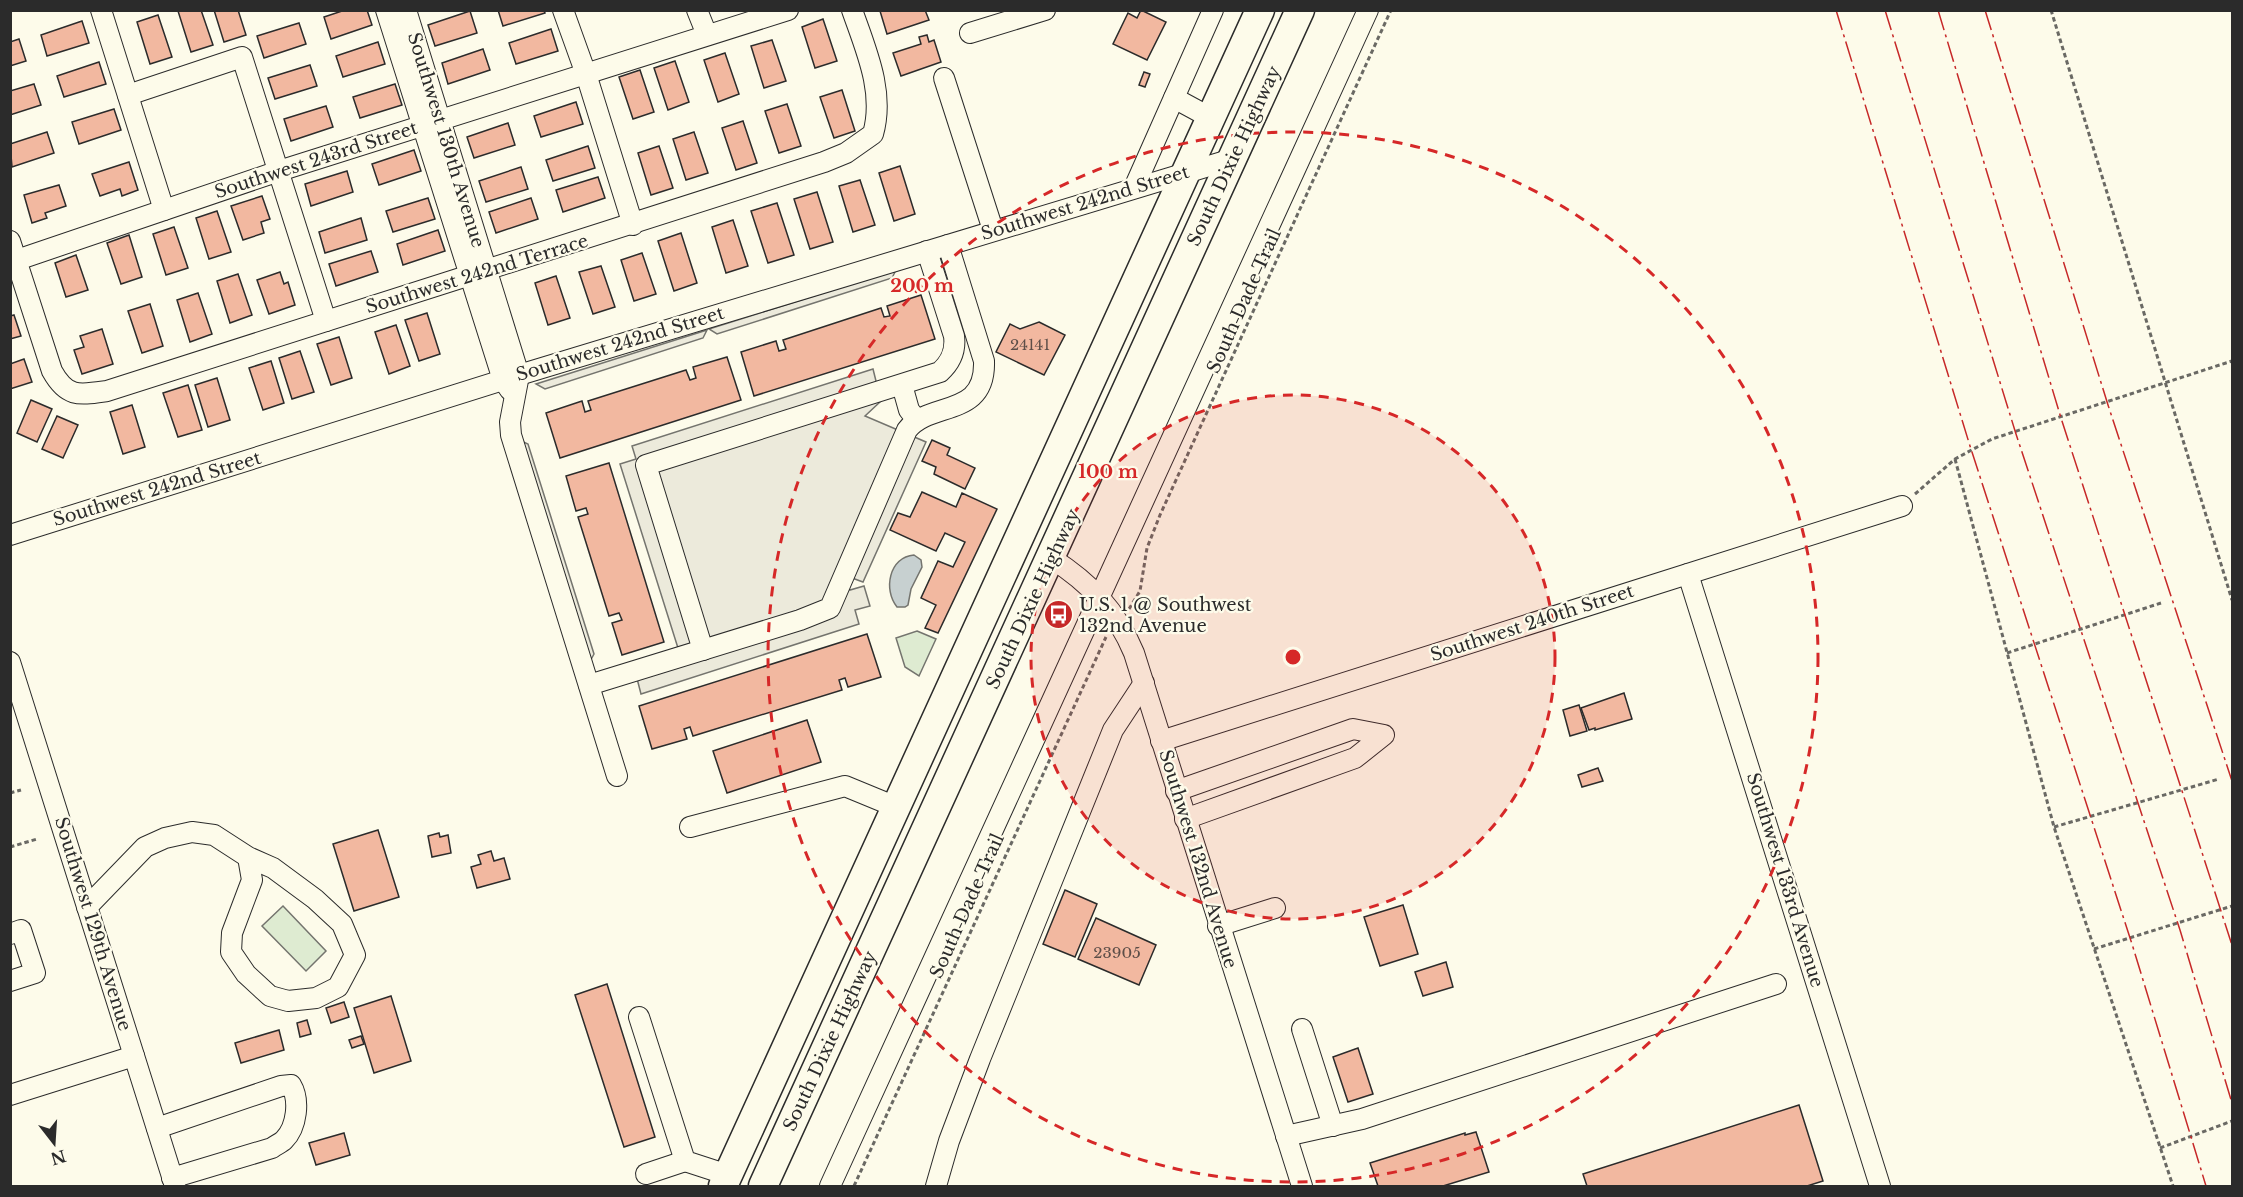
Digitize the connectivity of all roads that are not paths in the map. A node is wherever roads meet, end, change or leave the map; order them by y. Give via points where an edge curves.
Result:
1 (101, 10) edge
2 (386, 10) edge
3 (406, 10) edge
4 (563, 10) edge
5 (697, 10) edge
6 (788, 10) edge
7 (852, 10) edge
8 (1045, 10) edge
9 (1213, 10) edge
10 (1290, 10) edge
11 (1300, 10) edge
12 (1368, 10) edge
13 (1253, 12) edge
14 (970, 33) dead end
15 (707, 35) junction
16 (1285, 45) junction
17 (585, 74) junction
18 (944, 78) dead end
19 (128, 95) junction
20 (1174, 98) junction
21 (1211, 118) junction
22 (432, 123) junction
23 (1232, 159) junction
24 (279, 171) junction
25 (1185, 172) junction
26 (1134, 188) junction
27 (164, 210) junction
28 (633, 225) junction
29 (993, 230) junction
30 (10, 241) edge
31 (948, 245) junction
32 (927, 251) junction
33 (17, 260) junction
34 (477, 272) junction
35 (326, 321) junction
36 (1113, 329) junction
37 (511, 378) junction
38 (899, 386) junction
39 (914, 422) junction
40 (1902, 506) road end
41 (10, 535) edge
42 (1052, 558) junction
43 (1688, 574) junction
44 (1100, 596) junction
45 (703, 650) junction
46 (10, 662) edge
47 (1144, 683) junction
48 (589, 685) junction
49 (1161, 741) junction
50 (617, 776) dead end
51 (1176, 790) junction
52 (896, 807) junction
53 (1185, 819) junction
54 (690, 827) dead end
55 (248, 857) junction
56 (87, 907) junction
57 (1275, 909) dead end
58 (1218, 926) junction
59 (10, 934) edge
60 (10, 981) edge
61 (1776, 984) dead end
62 (639, 1017) dead end
63 (1302, 1029) dead end
64 (134, 1056) junction
65 (10, 1095) edge
66 (1333, 1126) junction
67 (156, 1128) junction
68 (1286, 1136) junction
69 (685, 1161) junction
70 (646, 1174) dead end
71 (725, 1181) edge
72 (174, 1182) edge
73 (763, 1186) edge
74 (830, 1186) edge
75 (936, 1186) edge
76 (1302, 1186) edge
77 (1880, 1186) edge

1 - 19 street
2 - 22 street, Southwest 130th Avenue
3 - 22 street, Southwest 130th Avenue
4 - 17 street
5 - 15 street
6 - 15 street, Southwest 243rd Street
7 - 28 street, Southwest 242nd Terrace via 875,86 878,110 873,134 846,153 824,162
8 - 14 street
9 - 20 street
10 - 16 highway
11 - 16 highway, South Dixie Highway
12 - 44 street
13 - 21 highway, South Dixie Highway
15 - 17 street, Southwest 243rd Street
16 - 23 highway, South Dixie Highway
17 - 22 street, Southwest 243rd Street
17 - 28 street
18 - 29 street
19 - 24 street via 242,57
19 - 27 street
20 - 21 street
20 - 26 street
21 - 25 highway, South Dixie Highway
22 - 24 street, Southwest 243rd Street
22 - 34 street, Southwest 130th Avenue
23 - 25 street, Southwest 242nd Street
23 - 42 highway, South Dixie Highway
24 - 27 street, Southwest 243rd Street
24 - 35 street
25 - 26 street, Southwest 242nd Street
25 - 36 highway, South Dixie Highway
26 - 29 street, Southwest 242nd Street
27 - 33 street, Southwest 243rd Street
28 - 34 street, Southwest 242nd Terrace
29 - 31 street, Southwest 242nd Street
30 - 33 street
31 - 32 street, Southwest 242nd Street
31 - 39 street via 985,371 973,396 961,405
32 - 37 street, Southwest 242nd Street
32 - 38 street via 954,336 954,352 940,372
33 - 35 street, Southwest 242nd Terrace via 52,371 65,390 74,394 107,391
34 - 35 street, Southwest 242nd Terrace
34 - 37 street, Southwest 130th Avenue
36 - 42 highway via 1112,372 1050,511 1047,536
36 - 52 highway, South Dixie Highway
37 - 41 street, Southwest 242nd Street
37 - 48 street, Southwest 130th Avenue via 515,397 511,435
38 - 39 street
38 - 45 street via 646,465
39 - 45 street via 907,430 830,608
40 - 43 street, Southwest 240th Street
42 - 44 street, Southwest 132nd Avenue
42 - 52 highway via 1037,565 1015,589 936,754
42 - 73 highway, South Dixie Highway
43 - 49 street, Southwest 240th Street
43 - 77 street, Southwest 133rd Avenue
44 - 47 street, Southwest 132nd Avenue via 1128,638
44 - 74 street
45 - 48 street
46 - 56 street, Southwest 129th Avenue
47 - 49 street, Southwest 132nd Avenue
47 - 75 street via 1113,730 980,1059
48 - 50 street
49 - 51 street, Southwest 132nd Avenue
51 - 53 street, Southwest 132nd Avenue
51 - 53 street via 1353,729 1384,735 1355,758
52 - 54 street via 845,786
52 - 71 highway, South Dixie Highway
53 - 58 street, Southwest 132nd Avenue
55 - 55 street via 252,880 232,933 231,952 246,974 270,996 288,1001 316,998 338,987 355,956 342,924 273,868
55 - 56 street via 213,836 192,832 165,837 145,847
56 - 64 street, Southwest 129th Avenue
57 - 58 street
58 - 68 street, Southwest 132nd Avenue
59 - 60 street via 21,930 35,973
61 - 66 street
62 - 69 street
63 - 66 street
64 - 65 street
64 - 67 street, Southwest 129th Avenue
66 - 68 street
67 - 72 street, Southwest 129th Avenue
67 - 72 street via 281,1086 291,1085 296,1093 296,1118 285,1138 272,1148
68 - 76 street, Southwest 132nd Avenue
69 - 70 street
69 - 71 street

